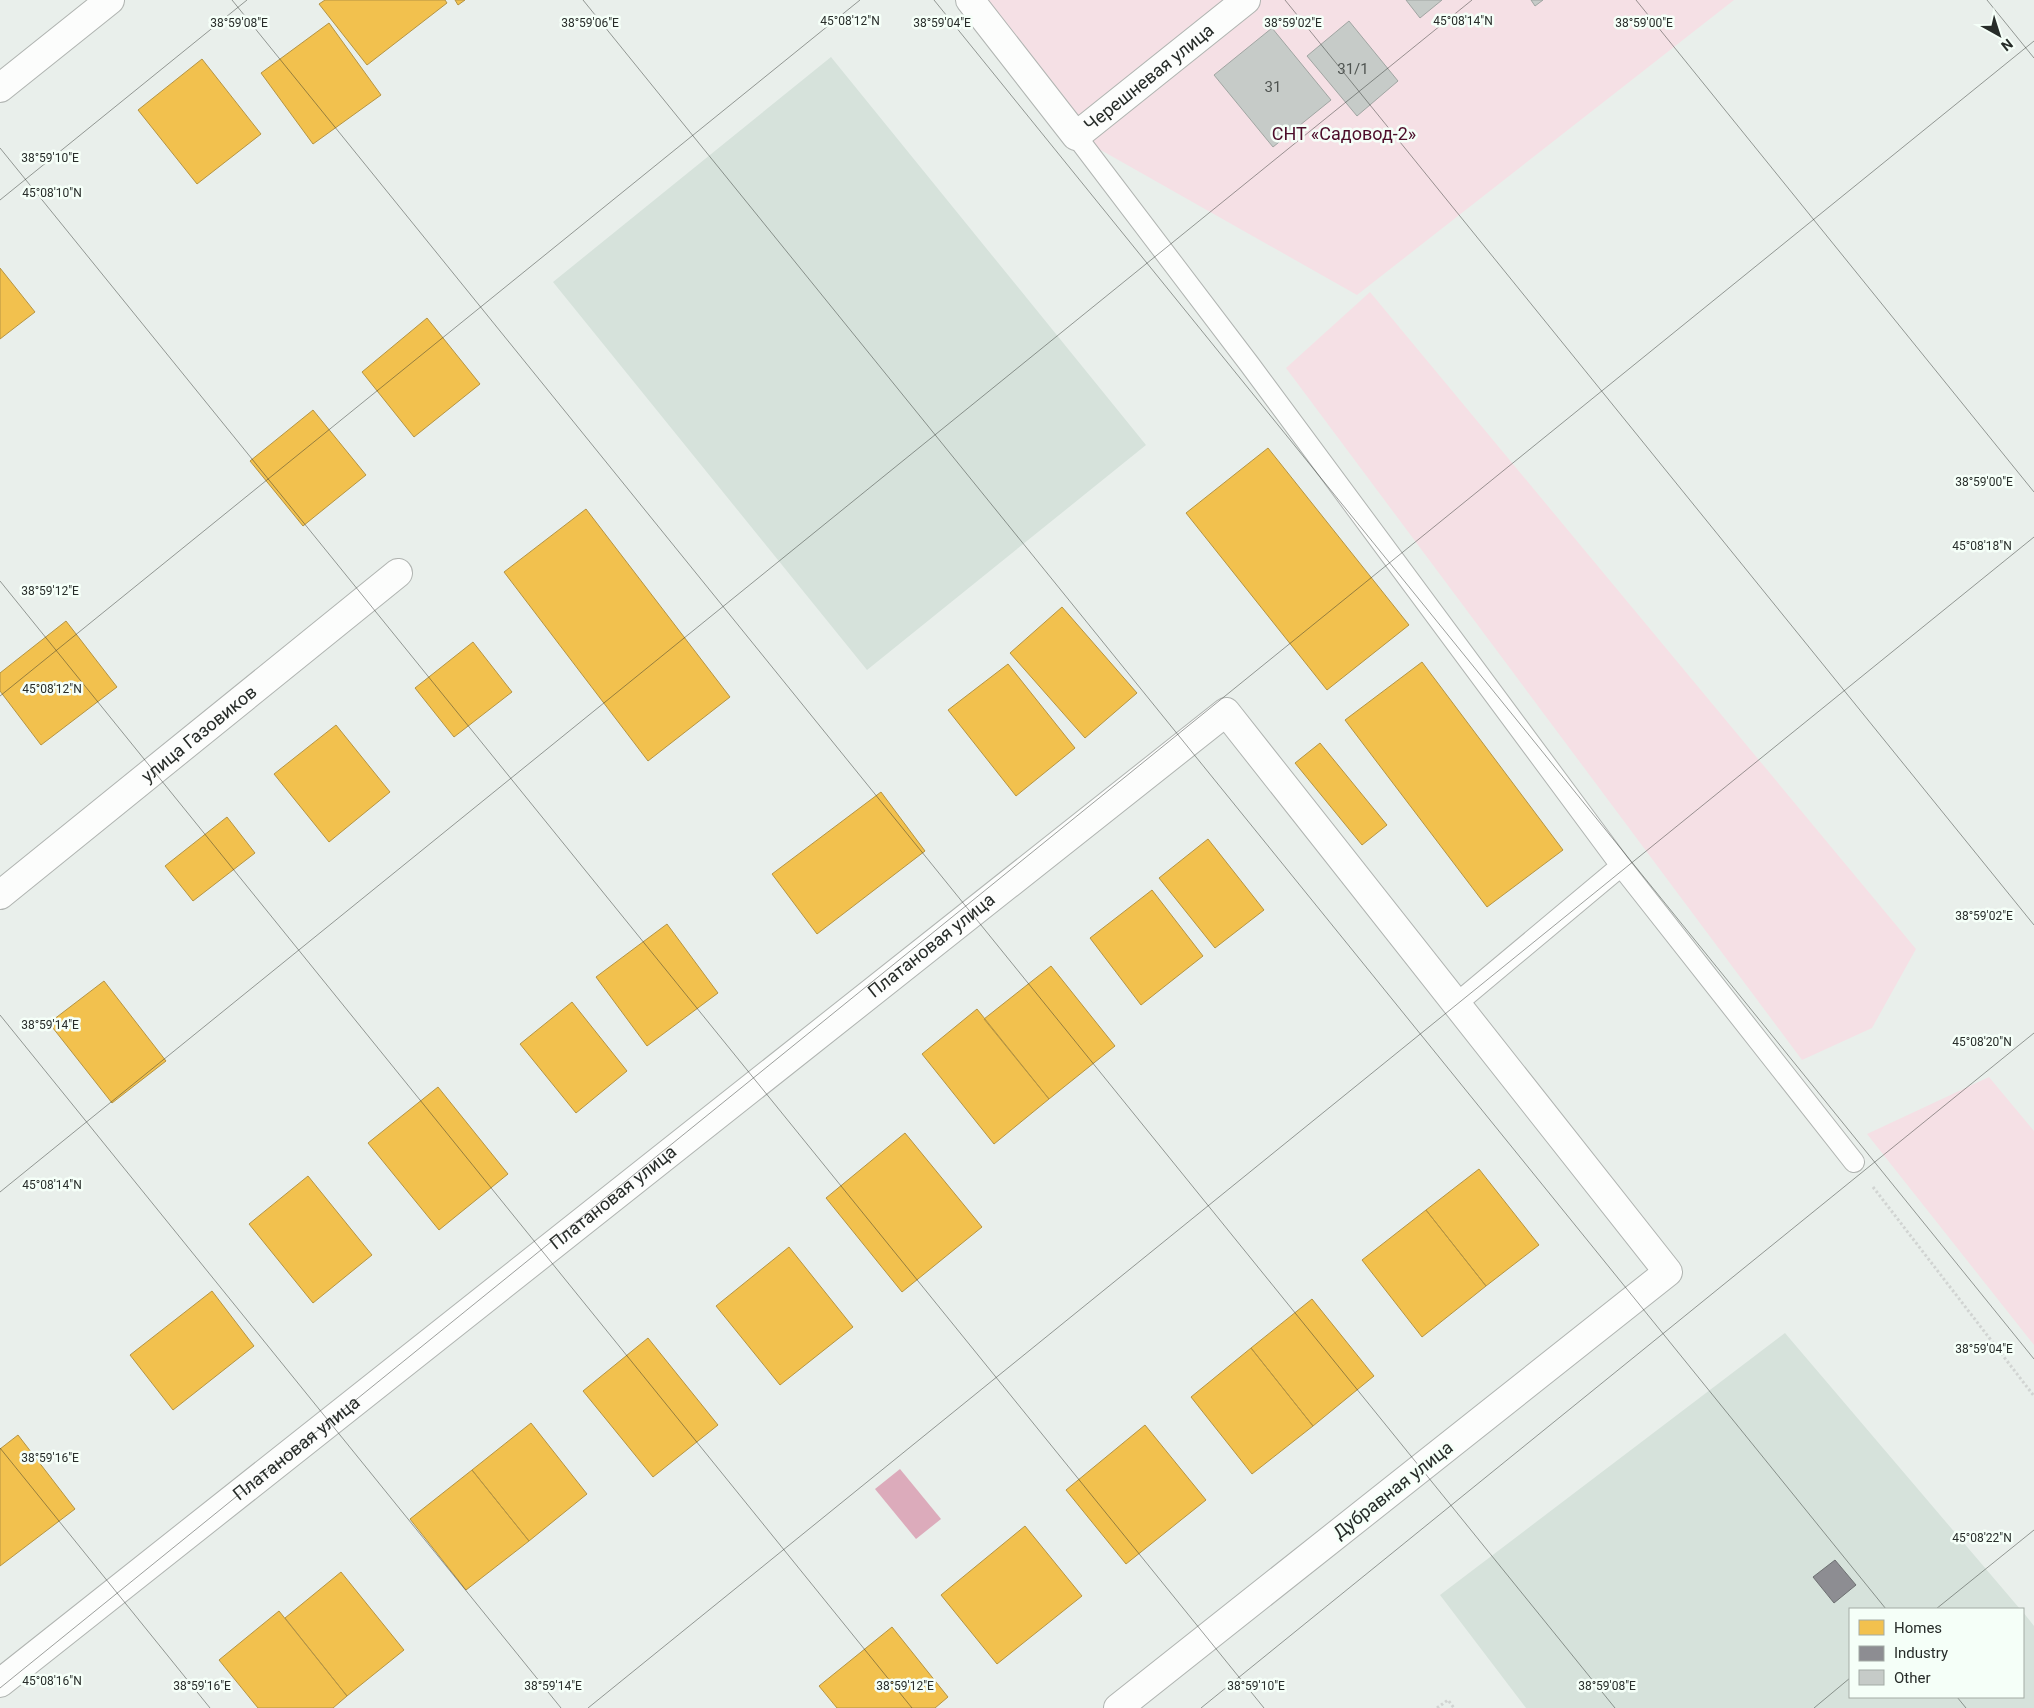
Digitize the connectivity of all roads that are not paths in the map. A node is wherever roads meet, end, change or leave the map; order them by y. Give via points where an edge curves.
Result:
1 (110, 0) edge
2 (970, 0) edge
3 (1246, 0) edge
4 (0, 88) edge
5 (1076, 136) junction
6 (398, 573) dead end
7 (1621, 866) junction
8 (0, 895) edge
9 (1456, 1004) junction
10 (1854, 1162) road end
11 (0, 1683) edge
12 (1118, 1708) edge

1 - 4 street
2 - 5 street
3 - 5 street, Черешневая улица
5 - 7 lane
6 - 8 street, улица Газовиков
7 - 9 lane
7 - 10 lane
9 - 11 street, Платановая улица via 1226,712
9 - 12 street, Дубравная улица via 1668,1272

